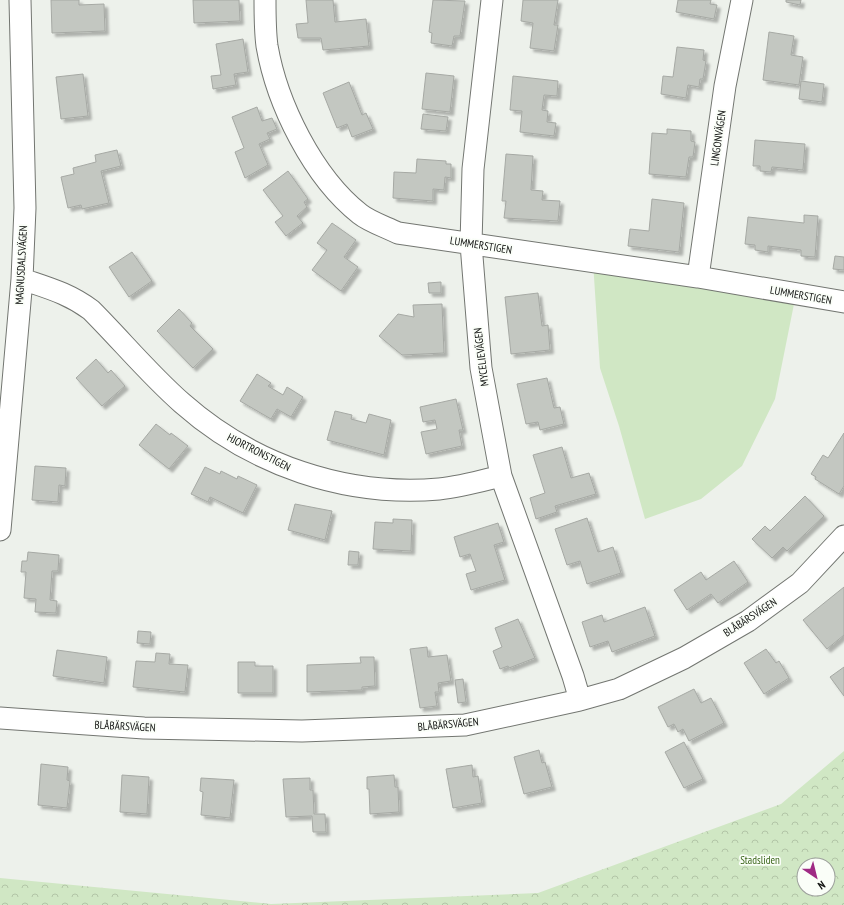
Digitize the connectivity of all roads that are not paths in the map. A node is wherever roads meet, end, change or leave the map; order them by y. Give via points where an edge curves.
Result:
1 (20, 0) edge
2 (265, 0) edge
3 (492, 0) edge
4 (742, 0) edge
5 (471, 244) junction
6 (698, 277) junction
7 (22, 279) junction
8 (844, 302) edge
9 (501, 476) junction
10 (0, 530) edge
11 (844, 536) edge
12 (580, 700) junction
13 (0, 718) edge

1 - 7 street, MAGNUSDALSVÄGEN via 25,208
2 - 5 street, LUMMERSTIGEN via 267,46 283,104 306,150 334,190 361,215 398,232
3 - 5 street, MYCELIEVÄGEN via 473,169
4 - 6 street, LINGONVÄGEN via 725,86
5 - 6 street, LUMMERSTIGEN
5 - 9 street, MYCELIEVÄGEN via 481,368
6 - 8 street, LUMMERSTIGEN
7 - 9 street, HJORTRONSTIGEN via 67,294 82,302 181,402 203,420 237,444 292,470 342,485 393,490 440,489
7 - 10 street, MAGNUSDALSVÄGEN
9 - 12 street, MYCELIEVÄGEN
11 - 12 street, BLÅBÄRSVÄGEN via 800,583 748,621 684,658 625,686
12 - 13 street, BLÅBÄRSVÄGEN via 465,725 302,731 144,728

